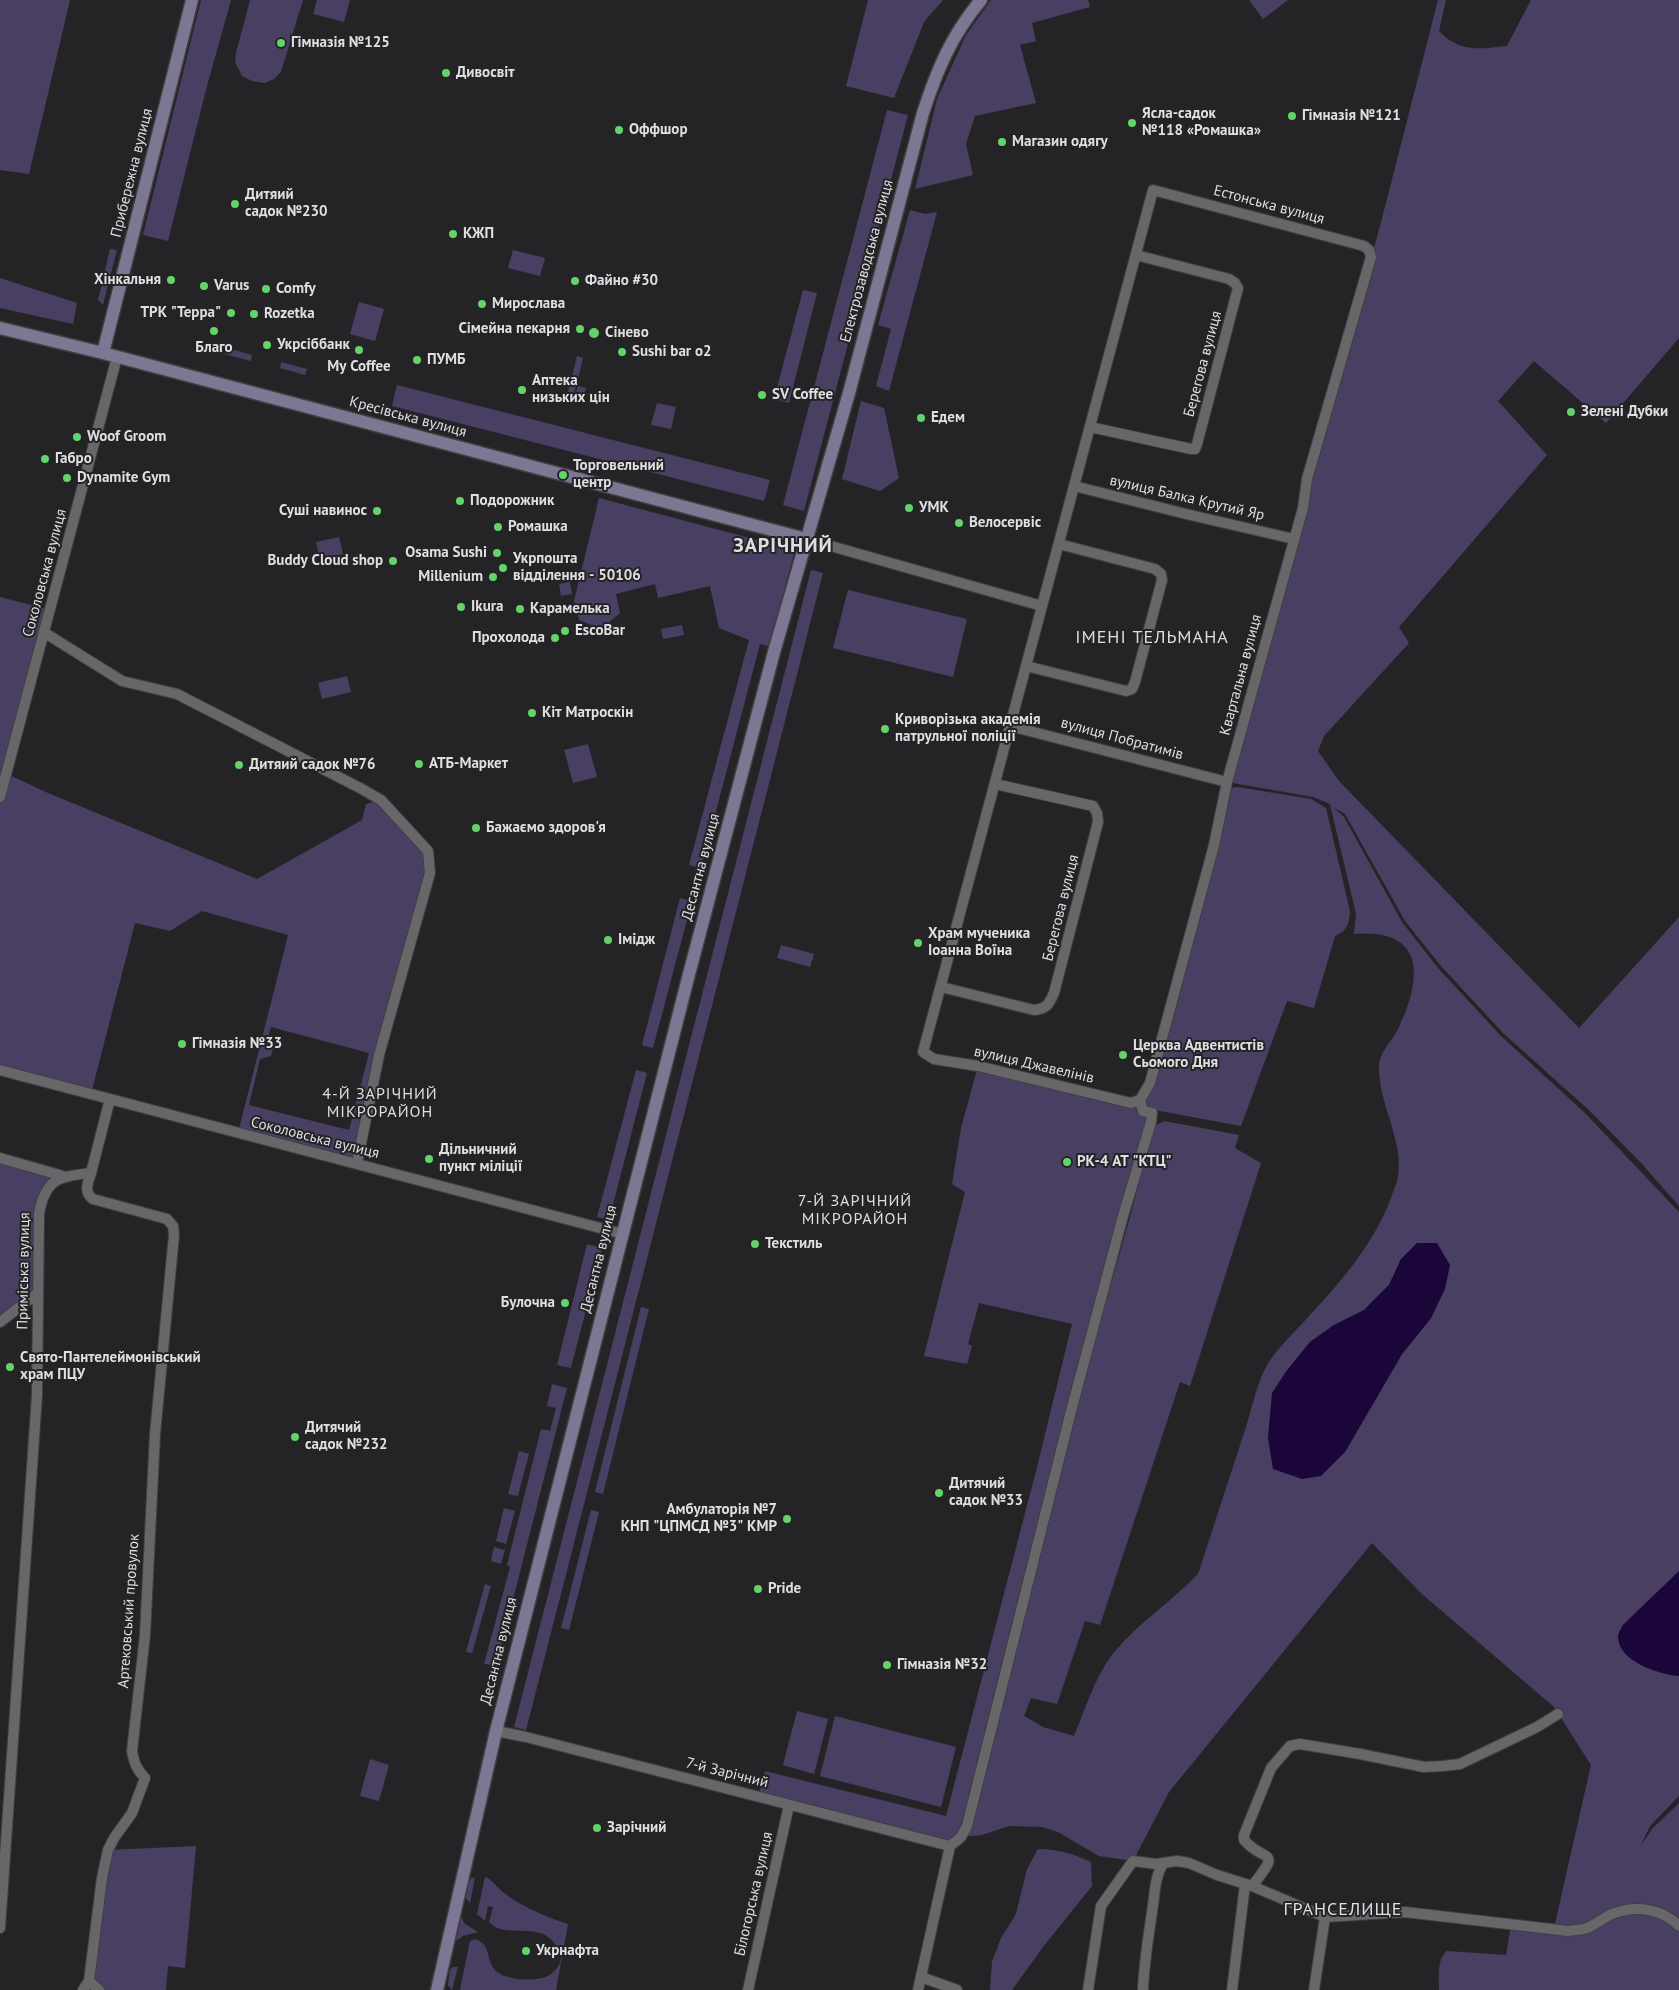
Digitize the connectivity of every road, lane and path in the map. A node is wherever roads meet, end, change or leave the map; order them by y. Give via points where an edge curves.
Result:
1 (192, 0) edge
2 (981, 0) edge
3 (1136, 255) junction
4 (1371, 257) joint
5 (0, 328) edge
6 (103, 353) junction
7 (117, 357) junction
8 (1090, 427) junction
9 (1074, 486) junction
10 (806, 539) junction
11 (1294, 539) junction
12 (1059, 544) junction
13 (1042, 606) junction
14 (45, 633) junction
15 (1026, 666) junction
16 (1010, 726) junction
17 (1227, 782) junction
18 (995, 784) junction
19 (0, 797) edge
20 (941, 987) junction
21 (0, 1070) edge
22 (110, 1099) junction
23 (1140, 1100) junction
24 (0, 1158) edge
25 (356, 1164) junction
26 (91, 1173) junction
27 (63, 1176) junction
28 (622, 1234) junction
29 (38, 1292) junction
30 (0, 1322) edge
31 (1558, 1714) dead end
32 (496, 1731) junction
33 (789, 1805) junction
34 (950, 1846) junction
35 (1163, 1864) junction
36 (1248, 1885) junction
37 (1325, 1917) junction
38 (1679, 1926) edge
39 (0, 1928) edge
40 (921, 1977) junction
41 (89, 1980) junction
42 (83, 1990) edge
43 (99, 1990) edge
44 (437, 1990) edge
45 (748, 1990) edge
46 (918, 1990) edge
47 (957, 1990) edge
48 (1088, 1990) edge
49 (1143, 1990) edge
50 (1232, 1990) edge
51 (1314, 1990) edge

1 - 6 main road, Прибережна вулиця
2 - 10 main road, Електрозаводська вулиця via 950,44 934,81
3 - 4 street, Естонська вулиця via 1153,190 1364,246
3 - 8 street
3 - 8 street, Берегова вулиця via 1229,280 1238,288 1200,435 1195,449 1191,450
4 - 11 street, Квартальна вулиця via 1307,479
5 - 6 main road, Кресівська вулиця
6 - 7 main road, Кресівська вулиця
7 - 10 main road, Кресівська вулиця
7 - 14 street, Соколовська вулиця
8 - 9 street
9 - 11 street, вулиця Балка Крутий Яр
9 - 12 street
10 - 13 street
10 - 28 main road, Десантна вулиця
11 - 17 street, Квартальна вулиця
12 - 13 street
12 - 15 street via 1155,568 1161,574 1135,682 1132,689 1126,691
13 - 15 street
14 - 19 street, Соколовська вулиця
14 - 25 street via 122,681 177,694 381,800 428,851 430,873 379,1055
15 - 16 street
16 - 17 street, вулиця Побратимів
16 - 18 street
17 - 23 street, Квартальна вулиця via 1214,845 1151,1076
18 - 20 street
18 - 20 street, Берегова вулиця via 1093,806 1097,813 1098,822 1054,993 1049,1005 1043,1010 1034,1010
20 - 23 street, вулиця Джавелінів via 923,1052 934,1059 978,1066 1116,1100
21 - 22 street, Соколовська вулиця
22 - 25 street, Соколовська вулиця
22 - 26 street
23 - 34 street via 1143,1111 1152,1113 1150,1122 1070,1415 967,1826
24 - 27 street
25 - 28 street, Соколовська вулиця
26 - 27 street
26 - 41 street, Артековський провулок via 86,1190 93,1199 167,1219 173,1226 174,1235 155,1434 145,1635 132,1751 139,1772 146,1778 132,1813 108,1850
27 - 29 street, Приміська вулиця via 42,1199
28 - 32 main road, Десантна вулиця
29 - 30 street
29 - 39 street, Приміська вулиця via 36,1395
31 - 36 street via 1460,1764 1424,1767 1300,1744 1290,1746 1271,1768 1244,1835 1248,1844 1269,1859 1268,1865
32 - 33 street, 7-й Зарічний
32 - 44 main road, Десантна вулиця
33 - 34 street, 7-й Зарічний
33 - 45 street, Білогорська вулиця
34 - 40 street
35 - 36 street via 1182,1861
35 - 48 street via 1133,1862 1101,1906
35 - 49 street via 1155,1888
36 - 37 street
36 - 50 street
37 - 38 street via 1405,1912 1568,1930 1584,1929 1612,1914 1642,1909 1662,1913
37 - 51 street
40 - 46 street
40 - 47 street
41 - 42 street, Артековський провулок
41 - 43 street

